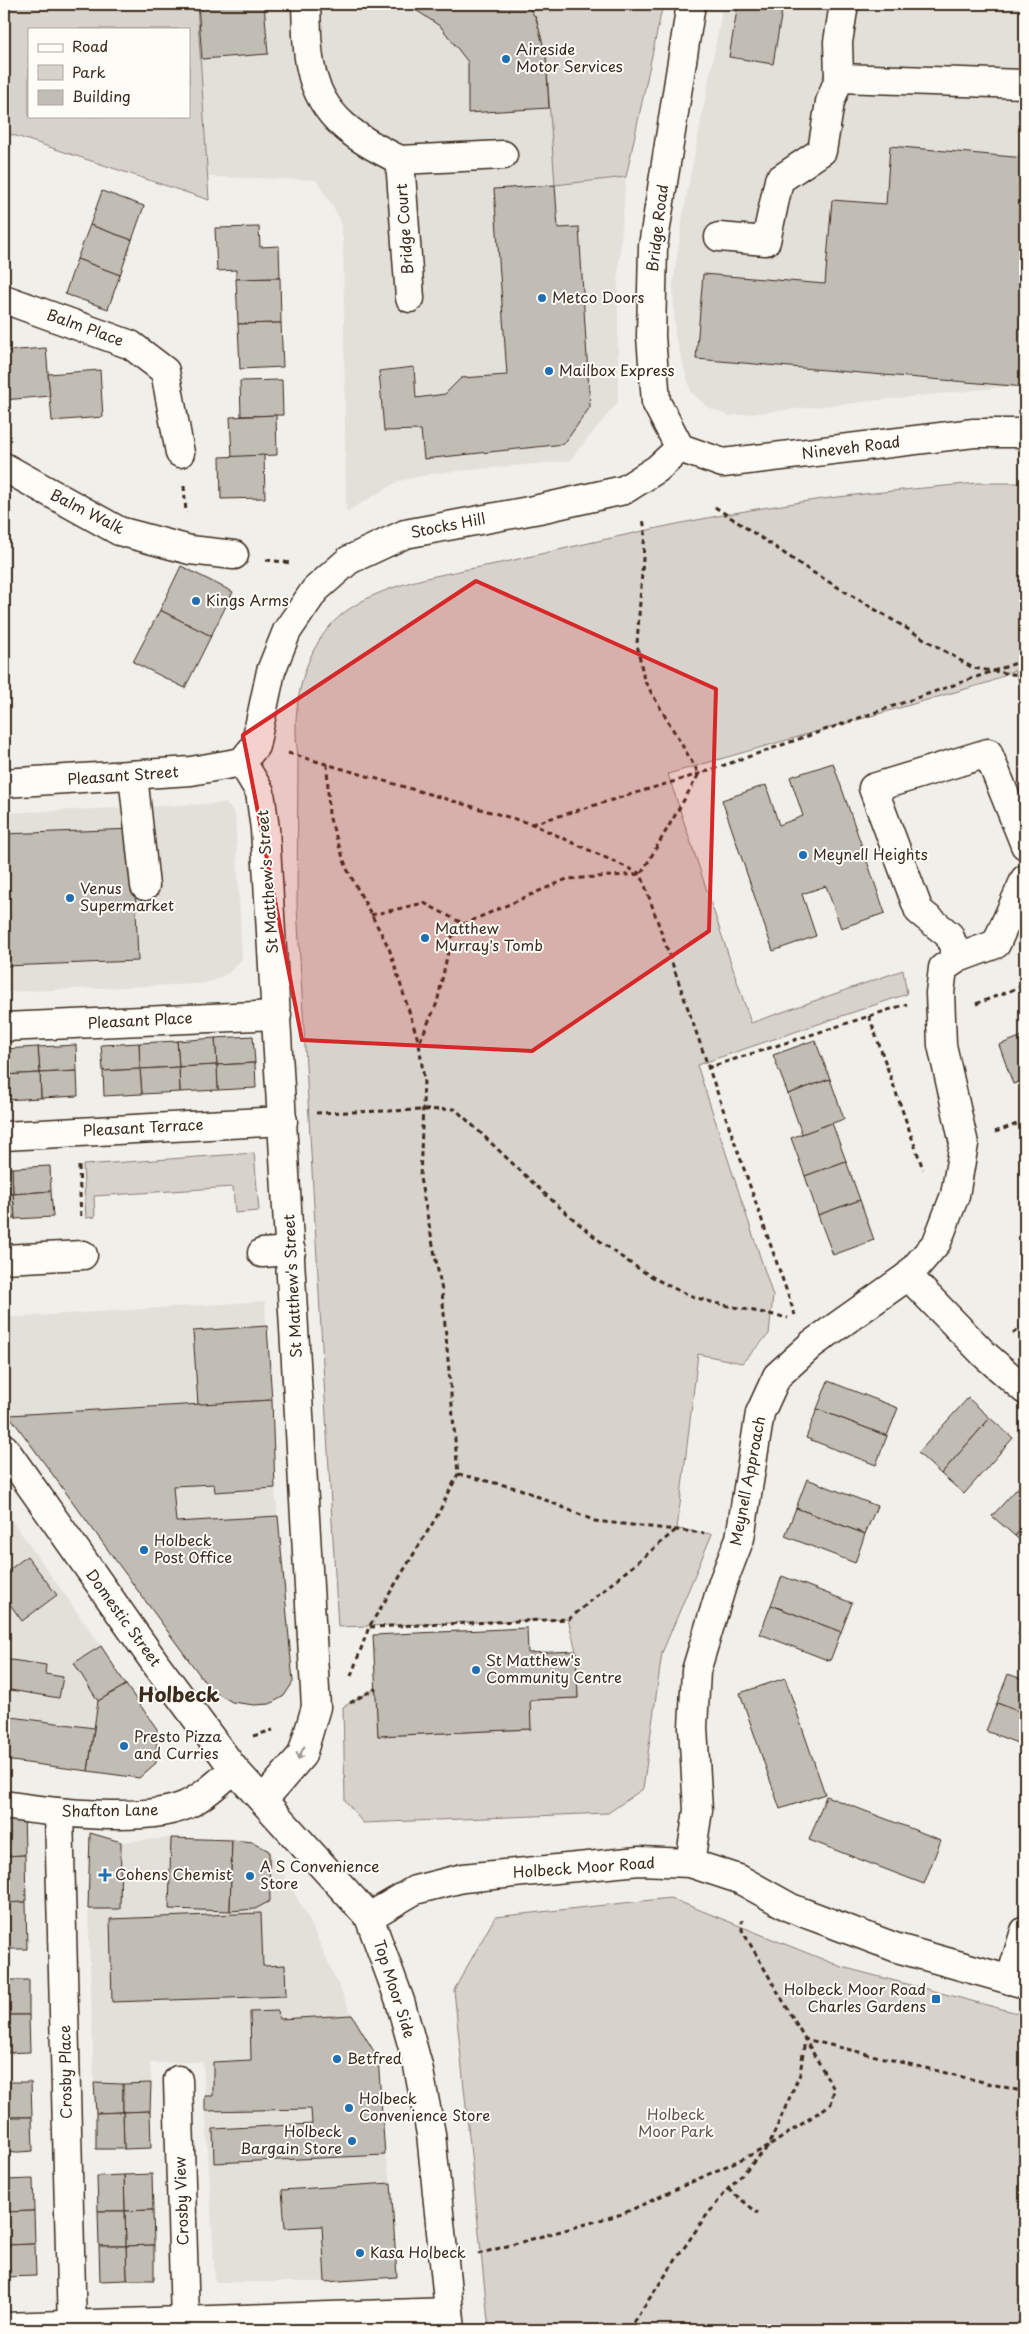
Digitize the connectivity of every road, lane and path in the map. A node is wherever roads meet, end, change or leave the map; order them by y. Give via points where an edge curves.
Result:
1 (306, 4) edge
2 (691, 4) edge
3 (844, 4) edge
4 (839, 78) junction
5 (1025, 84) edge
6 (503, 156) dead end
7 (400, 160) junction
8 (719, 237) dead end
9 (410, 298) dead end
10 (4, 299) edge
11 (1025, 433) edge
12 (680, 448) junction
13 (180, 454) joint
14 (4, 467) edge
15 (715, 507) dead end
16 (644, 521) dead end
17 (190, 550) junction
18 (234, 556) joint
19 (339, 569) junction
20 (1025, 660) edge
21 (997, 671) junction
22 (1025, 676) edge
23 (249, 754) junction
24 (327, 764) junction
25 (133, 774) junction
26 (699, 774) junction
27 (4, 783) edge
28 (532, 824) junction
29 (1025, 845) edge
30 (641, 874) junction
31 (1025, 879) edge
32 (146, 886) dead end
33 (371, 915) junction
34 (464, 924) junction
35 (946, 982) junction
36 (1025, 985) edge
37 (277, 1015) junction
38 (869, 1016) junction
39 (4, 1027) edge
40 (419, 1043) junction
41 (707, 1068) junction
42 (422, 1110) junction
43 (283, 1118) junction
44 (77, 1132) junction
45 (4, 1136) edge
46 (949, 1211) junction
47 (291, 1252) junction
48 (262, 1253) dead end
49 (83, 1255) joint
50 (4, 1259) edge
51 (908, 1276) junction
52 (1025, 1390) edge
53 (4, 1448) edge
54 (458, 1474) junction
55 (676, 1530) junction
56 (740, 1538) junction
57 (369, 1627) junction
58 (316, 1707) junction
59 (213, 1741) junction
60 (234, 1769) junction
61 (264, 1800) junction
62 (4, 1805) edge
63 (59, 1813) junction
64 (690, 1863) junction
65 (739, 1879) junction
66 (369, 1917) junction
67 (1025, 1931) edge
68 (1018, 1982) edge
69 (805, 2039) junction
70 (178, 2080) dead end
71 (1025, 2092) edge
72 (768, 2148) junction
73 (728, 2189) junction
74 (758, 2213) dead end
75 (445, 2263) junction
76 (450, 2321) edge
77 (190, 2324) edge
78 (303, 2324) edge
79 (4, 2327) edge
80 (72, 2328) edge
81 (628, 2330) edge

1 - 7 street via 311,68 320,98 336,119 367,144
2 - 12 street, Bridge Road via 653,246 651,336 656,402
3 - 4 street via 838,42
4 - 5 street
4 - 8 street via 830,102 822,151 779,180 766,241
6 - 7 street
7 - 9 street, Bridge Court
10 - 13 street, Balm Place via 132,345 165,371
11 - 12 street, Nineveh Road via 974,433 723,463
12 - 19 street, Stocks Hill via 657,469 624,490 405,534 349,560
13 - 17 path
14 - 17 street, Balm Walk via 119,531
15 - 21 path via 808,570 973,668
16 - 26 path via 637,644 644,680
17 - 18 street, Balm Walk
18 - 19 path
19 - 23 street, Stocks Hill via 315,590 287,631 270,671
20 - 21 path
21 - 22 path
21 - 26 path
23 - 24 path
23 - 25 street, Pleasant Street via 191,771
23 - 37 street, St Matthew's Street via 266,829
24 - 28 path
24 - 33 path via 329,816 346,869
25 - 27 street, Pleasant Street
25 - 32 street
26 - 28 path
26 - 30 path
28 - 30 path
29 - 35 street via 988,753 873,788 919,911 949,935
30 - 34 path via 567,879
30 - 41 path
31 - 35 street via 996,944
33 - 34 path via 424,904
33 - 40 path via 389,948
34 - 40 path via 451,938 437,1004
35 - 36 path via 960,1010
35 - 38 path
35 - 46 street, Meynell Approach via 942,1045 964,1144
37 - 39 street, Pleasant Place
37 - 43 street, St Matthew's Street
38 - 41 path
38 - 46 path via 932,1196
40 - 42 path via 424,1080
41 - 42 path via 796,1320 692,1296 644,1273 576,1220 455,1109
42 - 43 path
42 - 54 path via 420,1178 442,1291
43 - 44 street, Pleasant Terrace
43 - 47 street, St Matthew's Street
44 - 45 street, Pleasant Terrace
44 - 49 path
46 - 51 street, Meynell Approach via 937,1242
47 - 48 street
47 - 58 street, St Matthew's Street
49 - 50 street
51 - 52 street via 985,1355
51 - 56 street, Meynell Approach via 812,1344 777,1376 760,1413
53 - 59 street, Domestic Street
54 - 55 path via 520,1489 595,1520
54 - 57 path
55 - 56 path
55 - 57 path via 569,1619
56 - 64 street, Meynell Approach via 696,1670 693,1727 698,1810
57 - 58 path via 348,1683
58 - 59 path via 284,1726 247,1738
58 -> 61 street, St Matthew's Street via 302,1755
59 - 60 street, Domestic Street
60 - 61 street, Domestic Street
60 - 63 street, Shafton Lane via 192,1803 156,1813
61 - 66 street, Domestic Street
62 - 63 street, Shafton Lane
63 - 80 street, Crosby Place
64 - 65 street, Holbeck Moor Road
64 - 66 street, Holbeck Moor Road via 640,1861 463,1878 416,1890
65 - 68 street, Holbeck Moor Road via 791,1908 888,1945
65 - 69 path via 742,1930
66 - 75 street, Top Moor Side via 400,2002 418,2066 431,2134
67 - 68 street
69 - 71 path
69 - 72 path via 800,2074
69 - 72 path via 834,2089 831,2104
70 - 77 street, Crosby View
72 - 73 path
72 - 75 path via 622,2214
73 - 74 path
73 - 81 path
75 - 76 street, Top Moor Side
76 - 78 street
77 - 78 street
77 - 80 street
79 - 80 street

